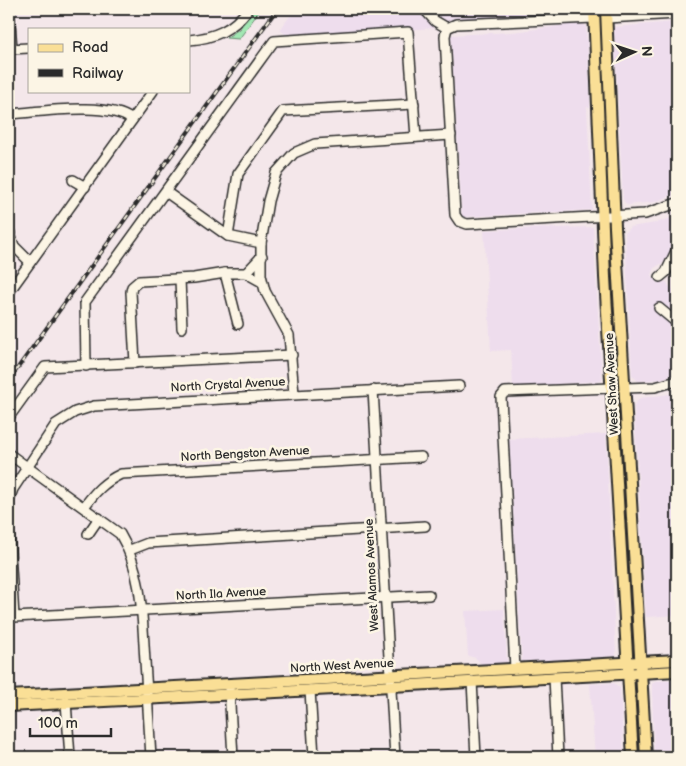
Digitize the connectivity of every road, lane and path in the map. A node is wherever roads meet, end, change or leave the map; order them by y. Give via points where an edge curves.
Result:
1 (9, 9) edge
2 (248, 9) edge
3 (424, 9) edge
4 (596, 12) edge
5 (607, 13) edge
6 (677, 14) edge
7 (447, 28) junction
8 (190, 40) edge
9 (28, 48) edge
10 (10, 49) edge
11 (152, 92) edge
12 (610, 101) junction
13 (414, 104) junction
14 (9, 114) edge
15 (132, 120) junction
16 (451, 135) junction
17 (416, 137) junction
18 (73, 180) dead end
19 (85, 187) junction
20 (166, 192) junction
21 (677, 203) edge
22 (608, 217) junction
23 (9, 230) edge
24 (228, 236) junction
25 (261, 242) junction
26 (677, 249) edge
27 (262, 256) junction
28 (30, 262) junction
29 (224, 273) junction
30 (246, 273) junction
31 (660, 277) dead end
32 (180, 279) junction
33 (262, 282) junction
34 (9, 292) edge
35 (660, 308) dead end
36 (677, 323) edge
37 (238, 324) dead end
38 (182, 328) dead end
39 (610, 349) junction
40 (292, 355) junction
41 (135, 363) junction
42 (86, 366) junction
43 (677, 381) edge
44 (459, 386) dead end
45 (612, 388) junction
46 (625, 388) junction
47 (373, 390) junction
48 (294, 394) junction
49 (9, 417) edge
50 (627, 438) junction
51 (9, 454) edge
52 (421, 457) dead end
53 (378, 459) junction
54 (616, 460) junction
55 (28, 468) junction
56 (9, 500) edge
57 (84, 507) junction
58 (99, 518) junction
59 (632, 518) junction
60 (425, 526) dead end
61 (382, 528) junction
62 (88, 534) dead end
63 (9, 535) edge
64 (620, 538) junction
65 (130, 550) junction
66 (635, 558) junction
67 (429, 595) dead end
68 (386, 597) junction
69 (142, 611) junction
70 (677, 660) edge
71 (625, 661) junction
72 (641, 661) junction
73 (516, 669) junction
74 (677, 671) edge
75 (626, 673) junction
76 (641, 673) junction
77 (554, 677) junction
78 (390, 681) junction
79 (453, 682) junction
80 (472, 682) junction
81 (229, 689) junction
82 (310, 690) junction
83 (147, 693) junction
84 (9, 696) edge
85 (66, 702) junction
86 (9, 706) edge
87 (70, 757) edge
88 (151, 757) edge
89 (233, 757) edge
90 (314, 757) edge
91 (395, 757) edge
92 (476, 757) edge
93 (558, 757) edge
94 (632, 757) edge
95 (646, 757) edge

1 - 10 street
2 - 8 street via 224,32
3 - 7 street
4 - 5 main road via 601,16
4 - 7 street via 456,24
4 - 12 main road via 601,24
4 - 22 main road, West Shaw Avenue
5 - 6 street
5 - 12 main road, West Shaw Avenue
7 - 16 street
9 - 10 street
11 - 15 street
12 - 22 main road, West Shaw Avenue
13 - 17 street
13 - 20 street via 408,32 278,40
13 - 24 street via 283,111 238,174
14 - 15 street via 104,109 120,112
15 - 19 street
16 - 17 street
16 - 22 street via 455,215 458,221 467,224
17 - 25 street via 315,144 294,153 276,173
18 - 19 street
19 - 28 street
20 - 24 street
20 - 42 street via 85,302
21 - 22 street via 650,214
22 - 39 main road, West Shaw Avenue
22 - 46 main road, West Shaw Avenue
23 - 28 street via 14,246
24 - 25 street
25 - 27 street
26 - 31 street via 666,272
27 - 30 street
27 - 33 street
28 - 34 street
29 - 30 street
29 - 32 street
29 - 37 street
30 - 33 street
32 - 38 street
32 - 41 street via 139,281 132,286
33 - 40 street via 289,335
35 - 36 street
39 - 45 main road, West Shaw Avenue
39 - 46 main road via 617,354 618,382
40 - 41 street
40 - 48 street
41 - 42 street
42 - 49 street via 45,367
43 - 46 street via 655,387
44 - 47 street, North Crystal Avenue
45 - 50 main road via 618,393 621,432
45 - 54 main road, West Shaw Avenue
45 - 73 street via 505,392 501,397
46 - 50 main road, West Shaw Avenue
47 - 48 street, North Crystal Avenue
47 - 53 street, West Alamos Avenue
48 - 55 street, North Crystal Avenue via 94,406 75,412 56,424
50 - 59 main road, West Shaw Avenue
51 - 55 street
52 - 53 street, North Bengston Avenue
53 - 57 street, North Bengston Avenue via 121,474 106,481
53 - 61 street, West Alamos Avenue
54 - 59 main road via 622,464 625,500
54 - 64 main road, West Shaw Avenue
55 - 56 street, North Crystal Avenue
55 - 57 street
57 - 58 street
58 - 62 street
58 - 65 street via 120,534
59 - 66 main road, West Shaw Avenue
60 - 61 street
61 - 65 street via 148,543
61 - 68 street, West Alamos Avenue
63 - 69 street, North Ila Avenue via 14,617
64 - 66 main road via 627,543 630,555
64 - 71 main road, West Shaw Avenue
65 - 69 street via 136,567
66 - 72 main road, West Shaw Avenue
67 - 68 street, North Ila Avenue
68 - 69 street, North Ila Avenue
68 - 78 street, West Alamos Avenue
69 - 83 street
70 - 72 main road, North West Avenue
71 - 72 main road, North West Avenue
71 - 73 main road, North West Avenue
71 - 75 main road, West Shaw Avenue
72 - 76 main road, West Shaw Avenue
73 - 78 main road, North West Avenue
73 - 79 main road via 508,675 464,678
74 - 76 main road, North West Avenue
75 - 76 main road, North West Avenue
75 - 77 main road, North West Avenue
75 - 94 main road, West Shaw Avenue
76 - 95 main road, West Shaw Avenue
77 - 80 main road, North West Avenue
77 - 93 street
78 - 79 main road, North West Avenue
78 - 81 main road, North West Avenue
78 - 82 main road, North West Avenue
78 - 91 street, West Alamos Avenue
79 - 80 main road, North West Avenue
80 - 92 street
81 - 82 main road, North West Avenue
81 - 83 main road, North West Avenue
81 - 89 street
82 - 90 street
83 - 84 main road, North West Avenue
83 - 85 main road, North West Avenue
83 - 88 street
85 - 86 main road, North West Avenue
85 - 87 street

